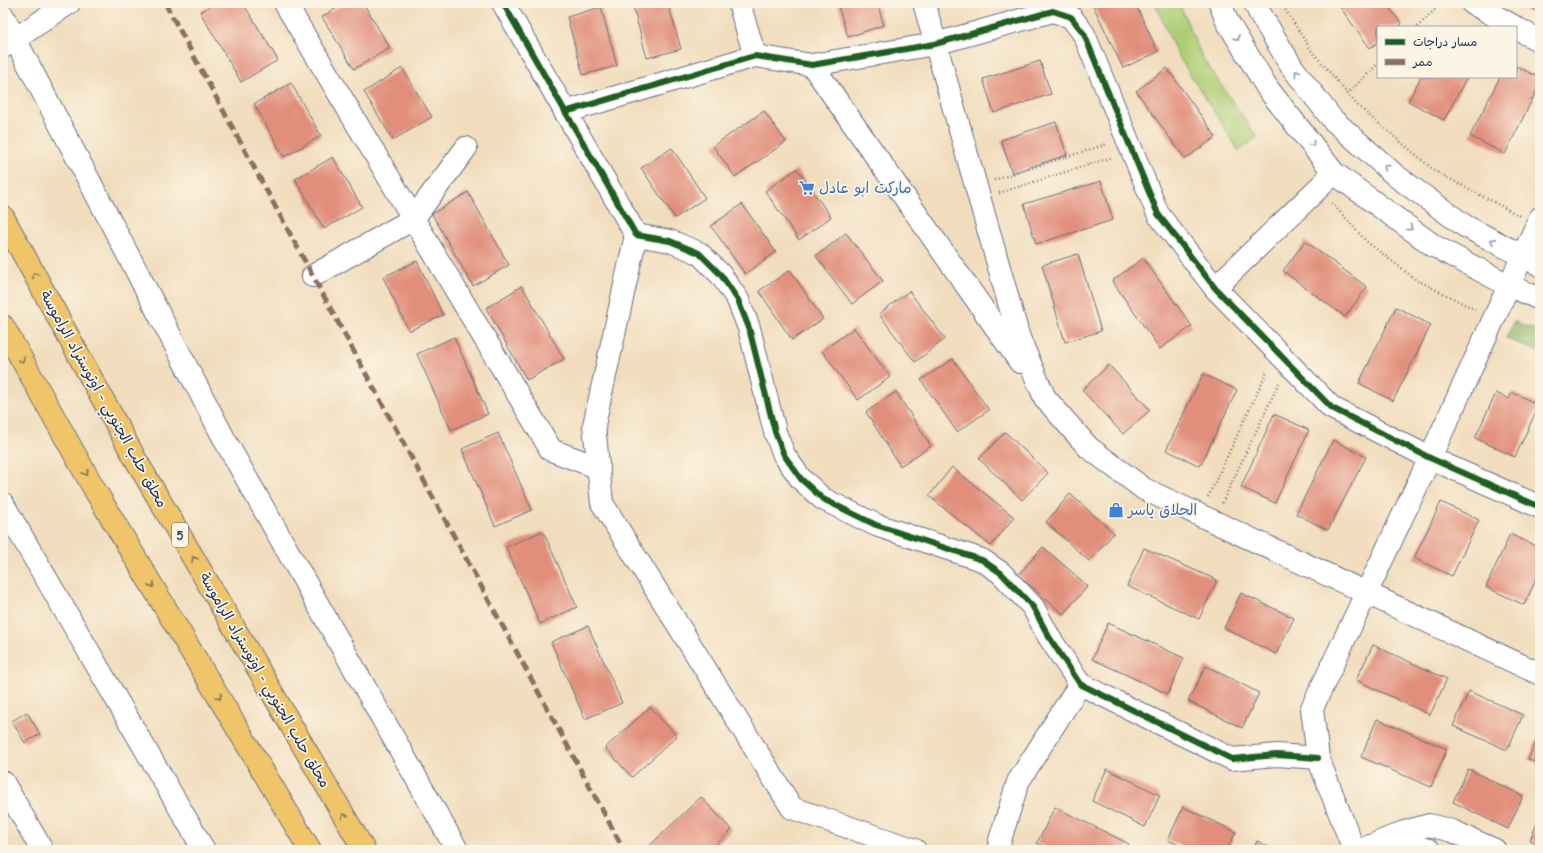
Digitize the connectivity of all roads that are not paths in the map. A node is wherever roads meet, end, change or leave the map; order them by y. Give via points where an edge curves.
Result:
1 (70, 3) edge
2 (285, 3) edge
3 (503, 3) edge
4 (739, 3) edge
5 (924, 3) edge
6 (1220, 3) edge
7 (1255, 3) edge
8 (1472, 3) edge
9 (3, 16) edge
10 (1514, 26) edge
11 (1517, 28) edge
12 (1540, 41) edge
13 (9, 43) edge
14 (936, 44) junction
15 (755, 56) junction
16 (812, 65) junction
17 (565, 112) junction
18 (466, 148) dead end
19 (1334, 173) junction
20 (3, 217) edge
21 (413, 219) junction
22 (1538, 221) edge
23 (636, 235) junction
24 (1531, 261) edge
25 (313, 276) dead end
26 (1508, 285) junction
27 (1215, 288) junction
28 (1540, 299) edge
29 (3, 326) edge
30 (1045, 398) junction
31 (1430, 458) junction
32 (599, 468) junction
33 (3, 504) edge
34 (1540, 507) edge
35 (1366, 593) junction
36 (1540, 674) edge
37 (1080, 684) junction
38 (1318, 758) junction
39 (3, 782) edge
40 (1386, 840) junction
41 (868, 843) edge
42 (42, 850) edge
43 (204, 850) edge
44 (310, 850) edge
45 (364, 850) edge
46 (457, 850) edge
47 (914, 850) edge
48 (999, 850) edge
49 (1354, 850) edge
50 (1360, 850) edge
51 (1429, 850) edge
52 (1495, 850) edge

1 - 13 street
2 - 21 street
3 - 17 street
4 - 15 street
5 - 14 street
6 -> 19 street via 1227,21 1268,89
24 -> 7 street via 1465,226 1396,176 1332,119 1292,67
8 - 10 street
9 - 13 street
11 - 12 street
13 - 46 street via 227,444
14 - 16 street
14 - 27 street via 1052,11 1071,18 1084,34 1158,214
14 - 30 street via 1019,338
15 - 16 street
15 - 17 street
16 - 30 street
17 - 23 street
18 - 21 street
19 -> 26 street via 1434,246
19 - 27 street
45 -> 20 highway, محلق حلب الجنوبي - اوتوستراد الراموسة / 5 via 136,460
21 - 25 street
21 - 32 street via 551,450
22 - 24 street
23 - 32 street via 594,425
23 - 37 street via 670,241 699,253 721,275 738,300 749,328 775,432 784,455 801,479 823,499 876,525 982,560 1001,573 1033,607
24 - 26 street
26 - 28 street
26 - 31 street
27 - 31 street via 1332,408
29 -> 44 highway via 96,492
30 - 35 street via 1088,447 1144,489
31 - 34 street
31 - 35 street
32 - 41 street via 602,503 792,808
33 - 43 street
35 - 36 street
35 - 38 street via 1312,708
37 - 38 street via 1232,759 1277,755
37 - 48 street via 1018,782
38 - 49 street
39 - 42 street
40 - 50 street
40 - 51 street
40 - 52 street via 1429,825 1452,831
41 - 47 street

